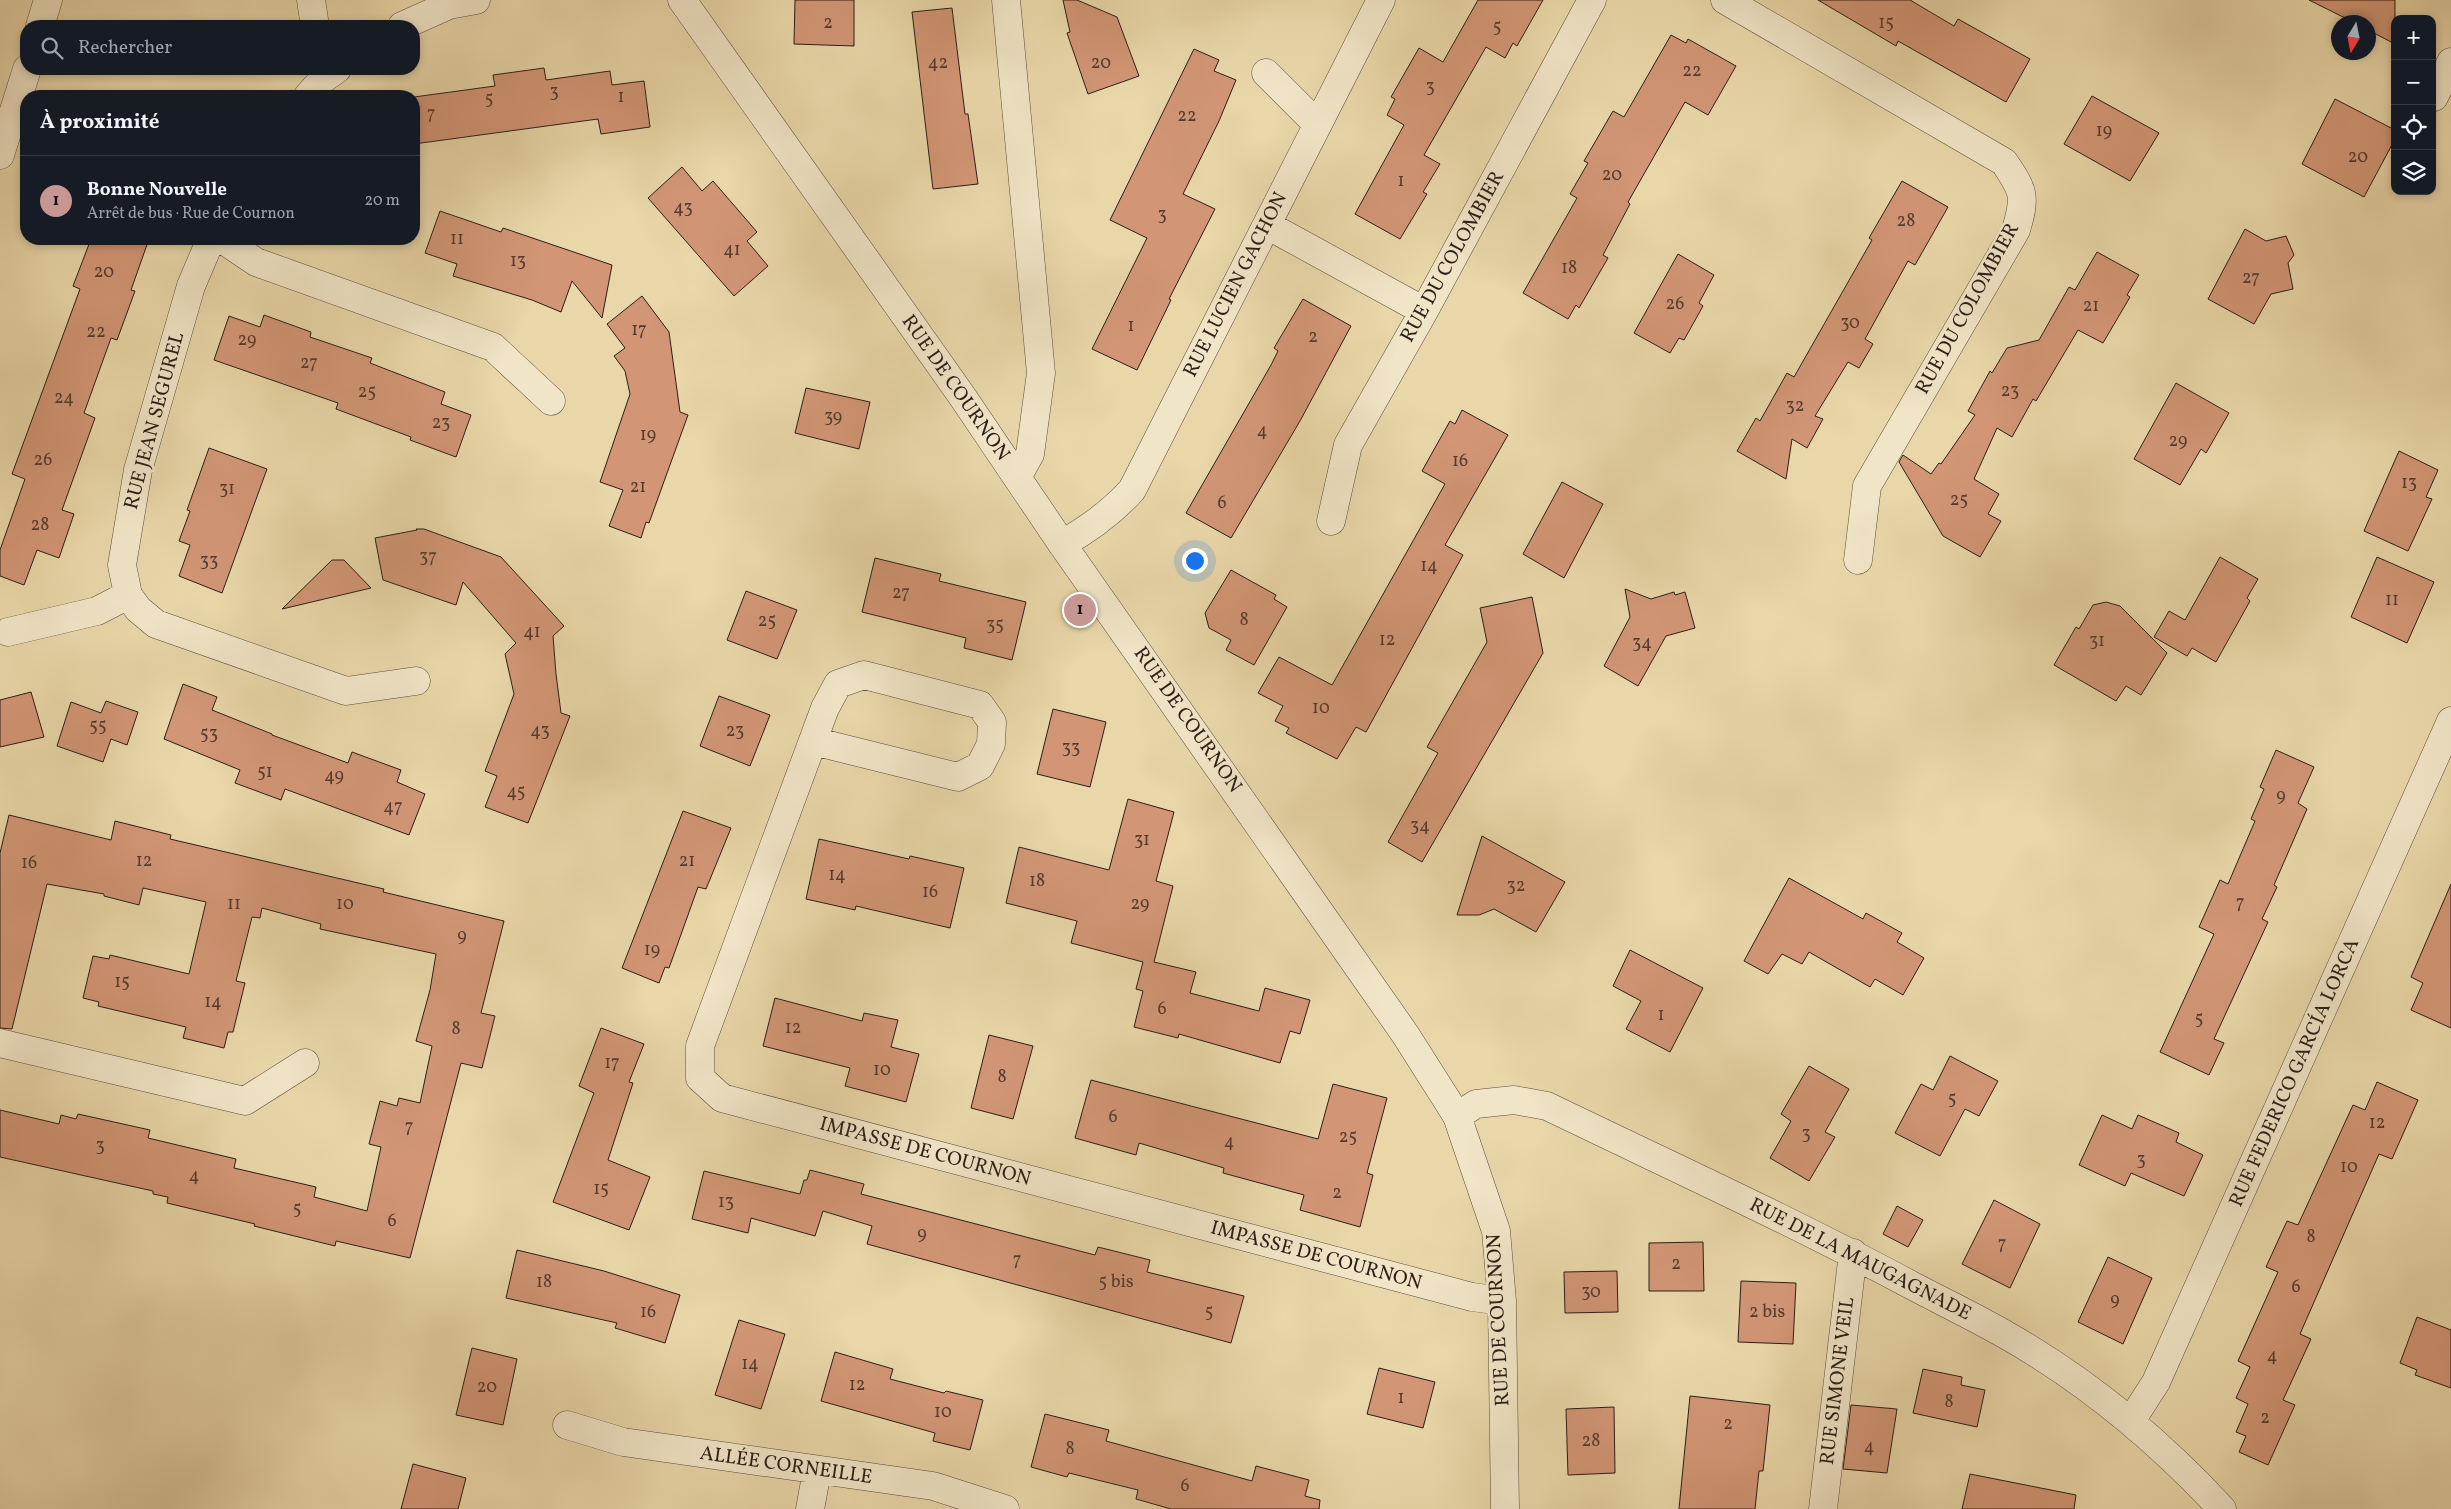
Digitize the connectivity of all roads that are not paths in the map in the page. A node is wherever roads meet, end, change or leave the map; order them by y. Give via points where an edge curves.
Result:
1 (48, 0) edge
2 (311, 0) edge
3 (476, 0) edge
4 (682, 0) edge
5 (1006, 0) edge
6 (1380, 0) edge
7 (1592, 0) edge
8 (1725, 0) edge
9 (446, 3) edge
10 (42, 20) edge
11 (314, 20) edge
12 (413, 20) edge
13 (2451, 62) edge
14 (1266, 74) dead end
15 (25, 75) edge
16 (20, 90) edge
17 (20, 91) edge
18 (2436, 93) edge
19 (1317, 124) junction
20 (0, 155) edge
21 (1267, 224) junction
22 (208, 245) edge
23 (231, 245) edge
24 (1424, 311) junction
25 (551, 401) dead end
26 (1018, 477) junction
27 (1331, 521) dead end
28 (1062, 544) junction
29 (1858, 560) dead end
30 (128, 595) junction
31 (8, 632) dead end
32 (416, 681) dead end
33 (2451, 721) edge
34 (813, 742) junction
35 (0, 1043) edge
36 (305, 1063) dead end
37 (1457, 1116) junction
38 (1853, 1253) junction
39 (1502, 1301) junction
40 (2131, 1421) junction
41 (567, 1425) dead end
42 (816, 1471) junction
43 (810, 1509) edge
44 (1005, 1509) edge
45 (1505, 1509) edge
46 (1823, 1509) edge
47 (2222, 1509) edge

1 - 10 street
2 - 11 street
3 - 9 street
4 - 26 street, RUE DE COURNON
5 - 26 street via 1041,373 1030,454
6 - 19 street, RUE LUCIEN GACHON
7 - 24 street, RUE DU COLOMBIER
8 - 29 street, RUE DU COLOMBIER via 2004,162 2019,185 2024,205 2016,230 1867,486
9 - 12 street
13 - 18 street
14 - 19 street
15 - 16 street
17 - 20 street
19 - 21 street, RUE LUCIEN GACHON
21 - 24 street
21 - 28 street, RUE LUCIEN GACHON via 1132,490 1089,530
22 - 30 street, RUE JEAN SEGUREL via 191,286 138,470 122,565
23 - 25 street via 256,262 493,348
24 - 27 street, RUE DU COLOMBIER via 1348,446
26 - 28 street, RUE DE COURNON
28 - 37 street, RUE DE COURNON via 1405,1034
30 - 31 street via 97,612
30 - 32 street, RUE JEAN SEGUREL via 138,610 156,624 346,691
33 - 40 street, RUE FEDERICO GARCÍA LORCA via 2160,1373
34 - 34 street, IMPASSE DE COURNON via 838,684 864,675 980,704 992,722 991,744 980,766 958,777
34 - 39 street, IMPASSE DE COURNON via 700,1046 700,1078 722,1098 1472,1297
35 - 36 street via 245,1101
37 - 38 street, RUE DE LA MAUGAGNADE via 1476,1104 1514,1100 1547,1106
37 - 39 street, RUE DE COURNON via 1496,1231
38 - 40 street, RUE DE LA MAUGAGNADE via 2007,1335
38 - 46 street, RUE SIMONE VEIL
39 - 45 street, RUE DE COURNON
40 - 47 street, RUE DE LA MAUGAGNADE via 2187,1471
41 - 42 street, ALLÉE CORNEILLE via 624,1442
42 - 43 street
42 - 44 street, ALLÉE CORNEILLE via 933,1486

